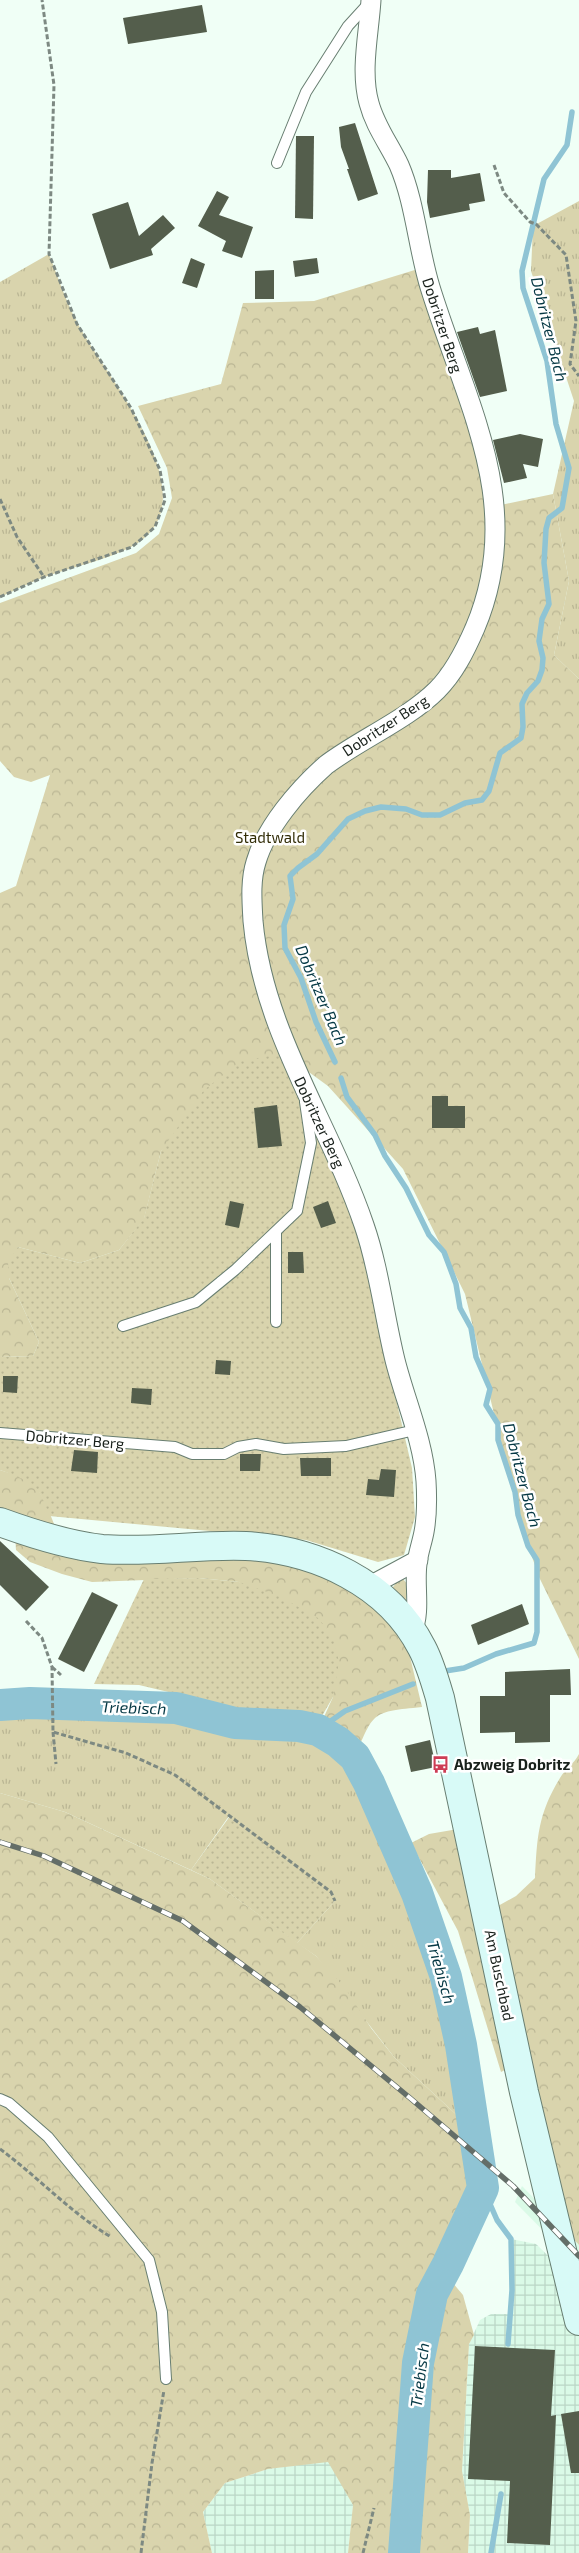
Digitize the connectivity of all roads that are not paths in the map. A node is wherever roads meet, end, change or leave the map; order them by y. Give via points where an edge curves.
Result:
1 (371, 0) edge
2 (277, 164) dead end
3 (302, 1084) junction
4 (276, 1233) junction
5 (276, 1322) dead end
6 (123, 1326) dead end
7 (415, 1430) junction
8 (0, 1433) edge
9 (0, 1522) edge
10 (418, 1560) junction
11 (368, 1587) junction
12 (412, 1632) junction
13 (0, 2098) edge
14 (579, 2321) edge
15 (166, 2380) road end

1 - 2 lane, Dobritzer Berg via 348,26 306,92
1 - 3 street, Dobritzer Berg via 366,63 368,102 399,166 426,274 475,420 494,492 496,543 491,582 480,616 450,675 436,691 343,752 311,779 284,811 256,861 252,905 260,969 269,1002
3 - 4 lane via 310,1142 297,1212
3 - 7 street, Dobritzer Berg via 348,1182 368,1238 391,1344
4 - 5 lane
4 - 6 lane via 196,1302
7 - 8 lane, Dobritzer Berg via 346,1446 284,1449 256,1444 238,1447 224,1454 192,1454 175,1447
7 - 10 street, Dobritzer Berg via 422,1457 427,1503
9 - 11 main road, Am Buschbad via 62,1543 103,1549 245,1546 283,1550 319,1559
10 - 11 street
10 - 12 street, Dobritzer Berg via 415,1583 418,1618
11 - 12 main road, Am Buschbad
12 - 14 main road, Am Buschbad via 422,1648 440,1698 524,2092
13 - 15 lane via 48,2138 150,2260 162,2312

